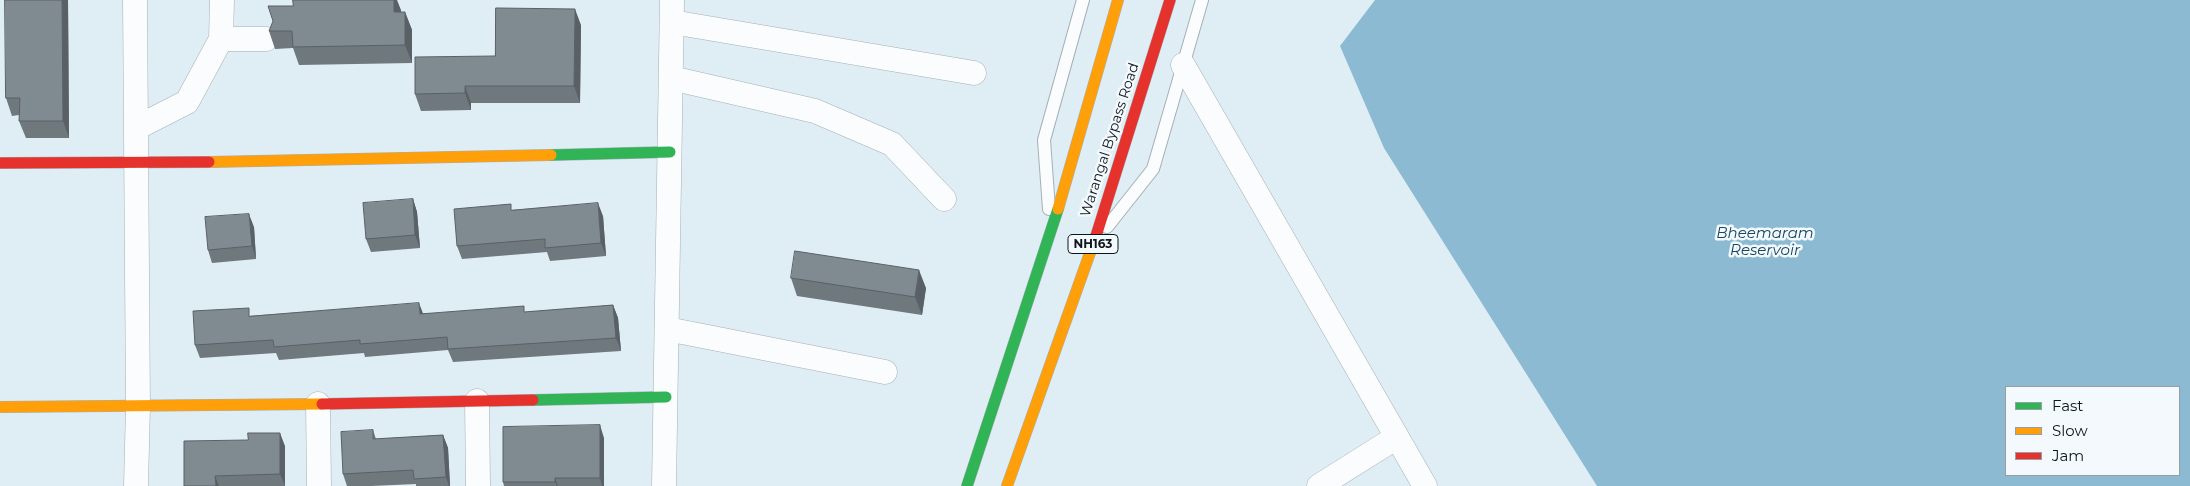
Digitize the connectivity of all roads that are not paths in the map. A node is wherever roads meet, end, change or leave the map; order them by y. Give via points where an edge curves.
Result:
1 (135, 0) edge
2 (222, 0) edge
3 (1083, 0) edge
4 (1118, 0) edge
5 (1170, 0) edge
6 (1202, 0) edge
7 (672, 11) edge
8 (221, 39) junction
9 (266, 39) dead end
10 (1183, 65) junction
11 (974, 73) dead end
12 (671, 78) junction
13 (136, 128) junction
14 (670, 152) junction
15 (0, 163) edge
16 (137, 164) junction
17 (944, 199) dead end
18 (1051, 232) junction
19 (1094, 242) junction
20 (667, 329) junction
21 (885, 372) dead end
22 (666, 397) junction
23 (477, 401) junction
24 (318, 404) junction
25 (0, 406) edge
26 (138, 406) junction
27 (1396, 437) junction
28 (136, 486) edge
29 (319, 486) edge
30 (478, 486) edge
31 (664, 486) edge
32 (967, 486) edge
33 (1007, 486) edge
34 (1319, 486) edge
35 (1425, 486) edge

1 - 13 street
2 - 8 street
3 - 18 lane via 1044,140
4 - 18 main road, Warangal Bypass Road / NH163
5 - 19 main road, Warangal Bypass Road / NH163
6 - 10 lane
7 - 11 street
7 - 12 street
8 - 9 street
8 - 13 street via 187,102
10 - 19 lane via 1154,169
10 - 27 street
12 - 14 street
12 - 17 street via 815,111 892,144
13 - 16 street
14 - 16 main road
14 - 20 street
15 - 16 main road
16 - 26 street
18 - 32 main road, Warangal Bypass Road / NH163
19 - 33 main road, Warangal Bypass Road / NH163
20 - 21 street
20 - 22 street
22 - 23 main road
22 - 31 street
23 - 24 main road
23 - 30 street
24 - 26 main road
24 - 29 street
25 - 26 main road
26 - 28 street
27 - 34 street
27 - 35 street

